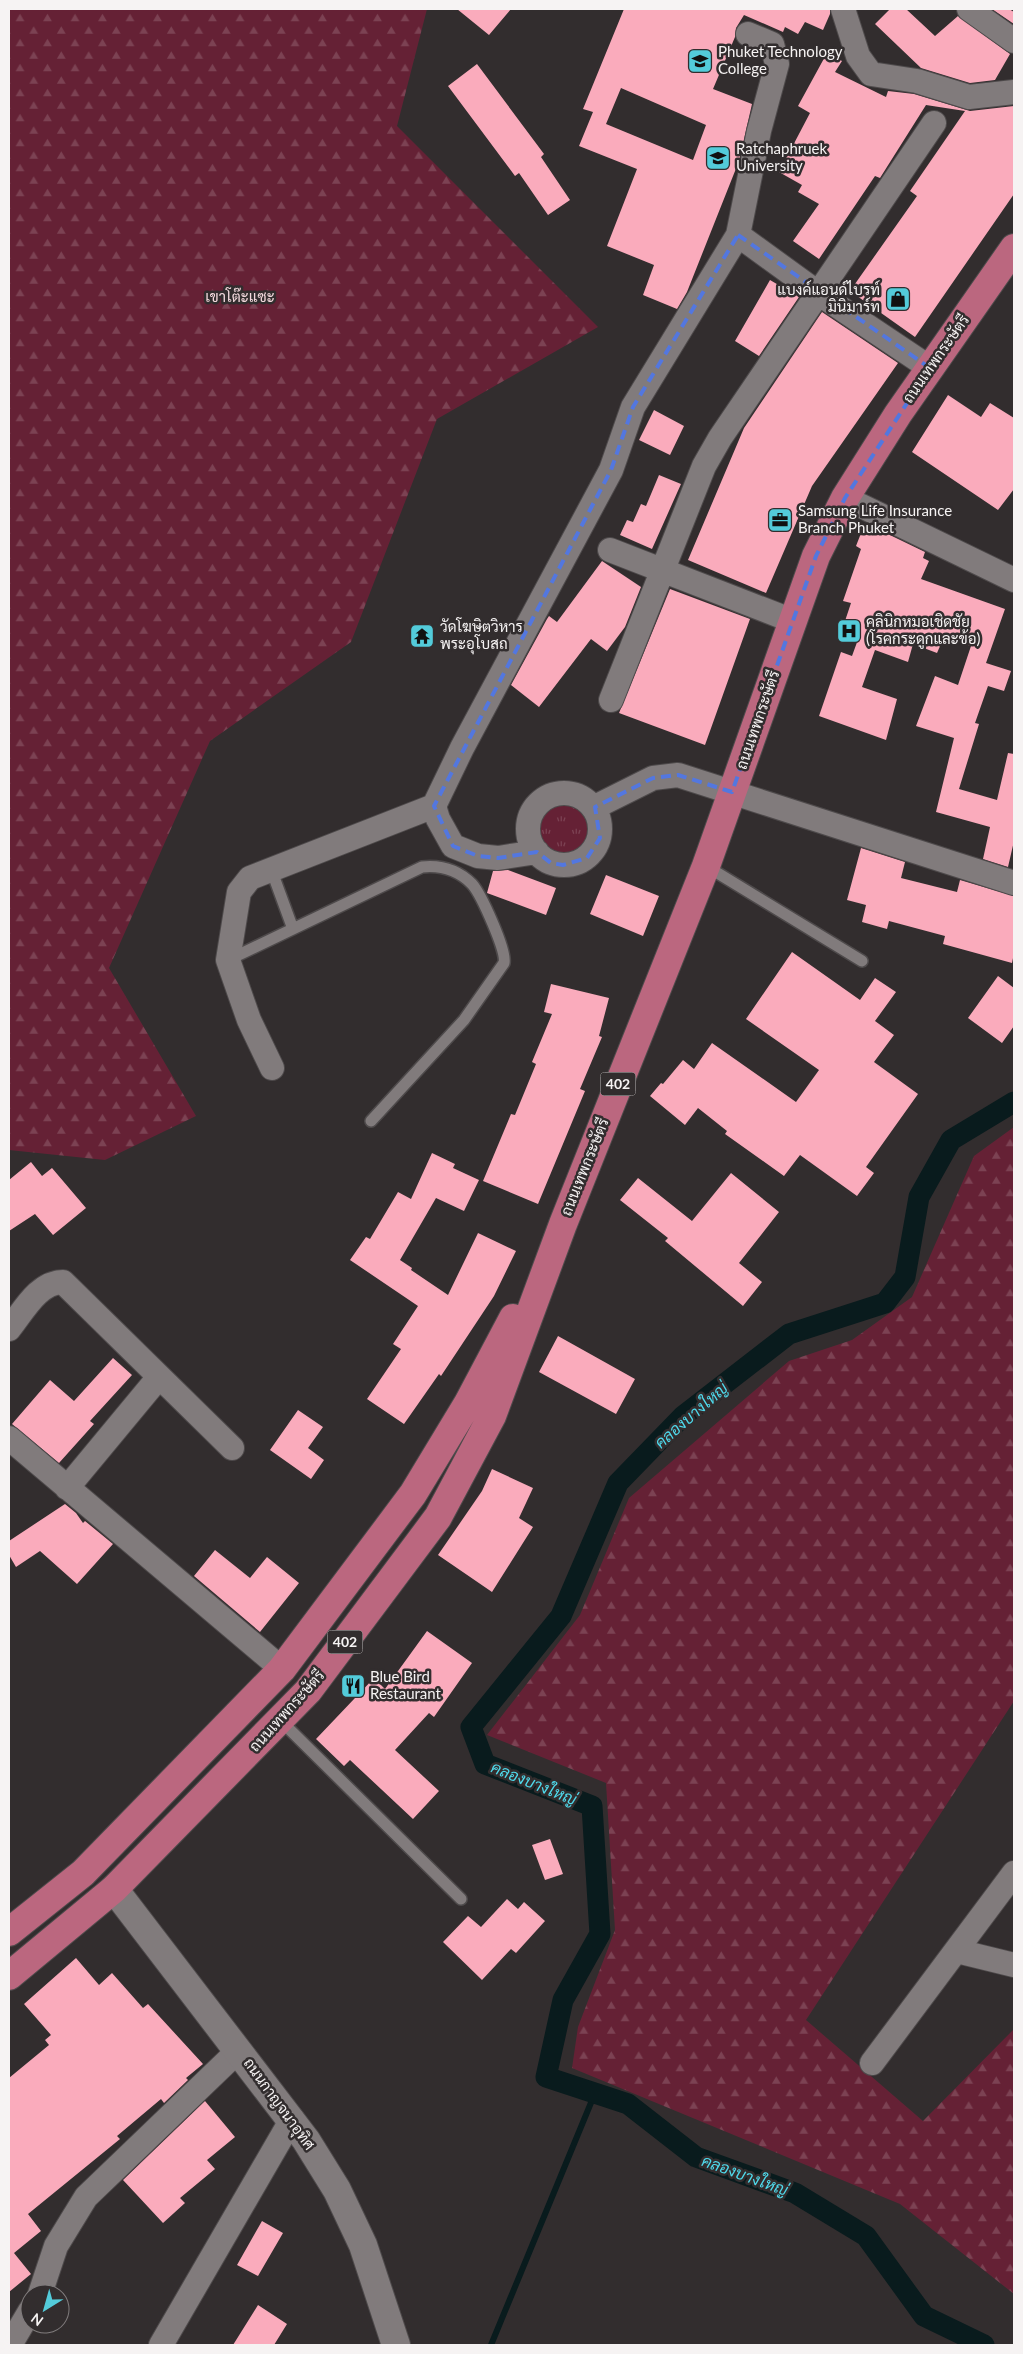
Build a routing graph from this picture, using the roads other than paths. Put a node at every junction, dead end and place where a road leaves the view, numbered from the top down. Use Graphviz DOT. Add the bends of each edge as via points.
graph roads {
  1 [pos="843,9"];
  2 [pos="969,9"];
  3 [pos="748,34"];
  4 [pos="1014,41"];
  5 [pos="1014,92"];
  6 [pos="934,123"];
  7 [pos="738,235"];
  8 [pos="1014,248"];
  9 [pos="818,293"];
  10 [pos="930,368"];
  11 [pos="845,498"];
  12 [pos="610,550"];
  13 [pos="664,571"];
  14 [pos="1006,577"];
  15 [pos="793,621"];
  16 [pos="610,700"];
  17 [pos="732,792"];
  18 [pos="434,806"];
  19 [pos="593,808"];
  20 [pos="537,852"];
  21 [pos="706,866"];
  22 [pos="271,869"];
  23 [pos="1014,883"];
  24 [pos="293,929"];
  25 [pos="228,960"];
  26 [pos="862,961"];
  27 [pos="272,1068"];
  28 [pos="371,1121"];
  29 [pos="563,1224"];
  30 [pos="9,1329"];
  31 [pos="159,1377"];
  32 [pos="468,1403"];
  33 [pos="492,1416"];
  34 [pos="9,1438"];
  35 [pos="232,1448"];
  36 [pos="67,1488"];
  37 [pos="282,1669"];
  38 [pos="280,1720"];
  39 [pos="1014,1873"];
  40 [pos="114,1890"];
  41 [pos="461,1899"];
  42 [pos="9,1932"];
  43 [pos="957,1951"];
  44 [pos="1014,1965"];
  45 [pos="9,1976"];
  46 [pos="239,2050"];
  47 [pos="872,2063"];
  48 [pos="292,2119"];
  49 [pos="43,2284"];
  50 [pos="20,2328"];
  51 [pos="10,2345"];
  52 [pos="161,2345"];
  53 [pos="396,2345"];
  1 -- 5 [label="street" via="858,56 871,74 917,81 969,97"];
  2 -- 4 [label="street"];
  3 -- 7 [label="street" via="772,44 777,64 759,131"];
  6 -- 9 [label="street"];
  7 -- 9 [label="street"];
  7 -- 18 [label="street" via="633,407 611,470"];
  8 -- 10 [label="main road, ถนนเทพกระษัตรี"];
  9 -- 10 [label="street"];
  9 -- 13 [label="street" via="704,466"];
  10 -- 11 [label="main road, ถนนเทพกระษัตรี"];
  11 -- 14 [label="street"];
  11 -- 15 [label="main road, ถนนเทพกระษัตรี" via="816,556"];
  12 -- 13 [label="street"];
  13 -- 15 [label="street"];
  13 -- 16 [label="street"];
  15 -- 17 [label="main road, ถนนเทพกระษัตรี"];
  17 -- 19 [label="street" via="678,776 652,778"];
  17 -- 21 [label="main road, ถนนเทพกระษัตรี"];
  17 -- 23 [label="street"];
  18 -- 20 [label="street" via="453,846 478,856 492,857"];
  18 -- 22 [label="street"];
  19 -- 20 [label="street" via="600,825 600,838 586,858 576,864 563,865 551,863"];
  19 -- 20 [label="street" via="579,796 555,794 545,799 537,806 528,826 529,837"];
  21 -- 26 [label="lane"];
  21 -- 29 [label="main road, ถนนเทพกระษัตรี / 402"];
  22 -- 24 [label="lane"];
  22 -- 25 [label="street" via="250,878 239,892"];
  24 -- 25 [label="lane"];
  24 -- 28 [label="lane" via="422,867 438,866 457,873 473,885 498,933 505,955 500,968 464,1020"];
  25 -- 27 [label="street" via="249,1020"];
  29 -- 32 [label="main road, ถนนเทพกระษัตรี / 402"];
  29 -- 33 [label="main road, ถนนเทพกระษัตรี / 402"];
  30 -- 31 [label="street" via="39,1292 53,1282 63,1282"];
  31 -- 35 [label="street"];
  31 -- 36 [label="street"];
  32 -- 33 [label="main road"];
  32 -- 37 [label="main road, ถนนเทพกระษัตรี / 402" via="413,1494"];
  33 -- 38 [label="main road, ถนนเทพกระษัตรี / 402" via="438,1517 308,1692"];
  34 -- 36 [label="street"];
  36 -- 37 [label="street"];
  37 -- 42 [label="main road, ถนนเทพกระษัตรี / 402" via="83,1873"];
  38 -- 40 [label="main road, ถนนเทพกระษัตรี / 402"];
  38 -- 41 [label="lane"];
  39 -- 43 [label="street"];
  40 -- 45 [label="main road, ถนนเทพกระษัตรี / 402"];
  40 -- 46 [label="street, ถนนกาญจนาอุทิศ"];
  43 -- 44 [label="street"];
  43 -- 47 [label="street"];
  46 -- 48 [label="street, ถนนกาญจนาอุทิศ"];
  46 -- 49 [label="street" via="86,2196 56,2246"];
  48 -- 52 [label="street"];
  48 -- 53 [label="street, ถนนกาญจนาอุทิศ" via="336,2190 363,2244"];
  50 -- 51 [label="street"];
}
